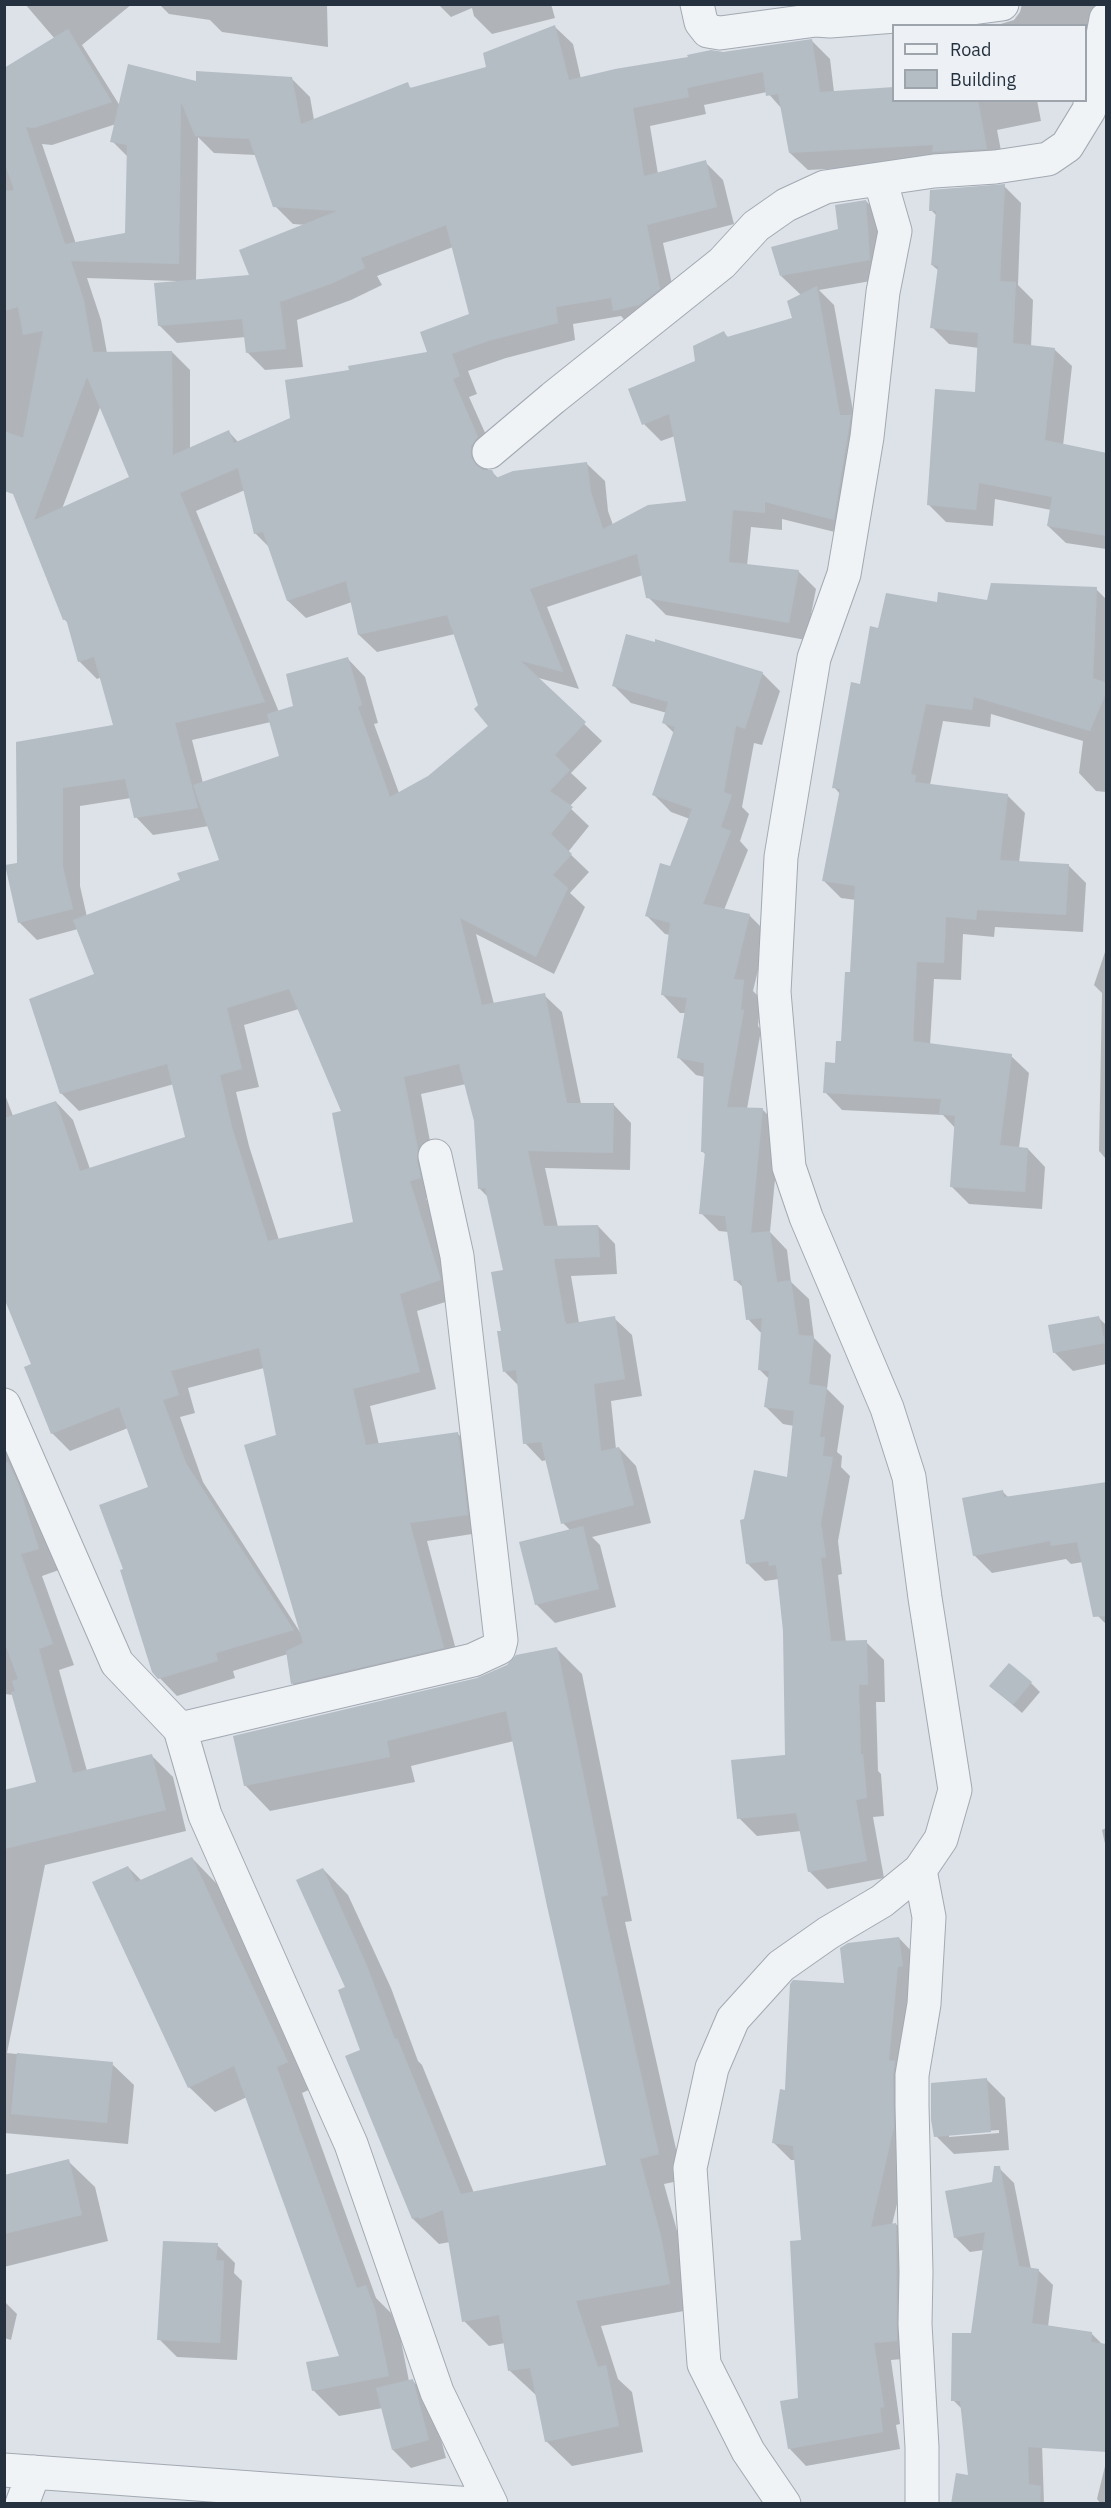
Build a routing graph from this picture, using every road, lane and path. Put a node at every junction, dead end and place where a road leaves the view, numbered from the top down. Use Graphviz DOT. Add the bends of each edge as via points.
graph roads {
  1 [pos="697,4"];
  2 [pos="1002,4"];
  3 [pos="1107,19"];
  4 [pos="1100,92"];
  5 [pos="880,179"];
  6 [pos="489,452"];
  7 [pos="435,1156"];
  8 [pos="4,1405"];
  9 [pos="180,1729"];
  10 [pos="920,1870"];
  11 [pos="19,2471"];
  12 [pos="368,2501"];
  13 [pos="22,2504"];
  14 [pos="471,2504"];
  15 [pos="491,2504"];
  16 [pos="784,2504"];
  17 [pos="921,2504"];
  1 -- 2 [label="street" via="701,22 708,31 720,33 816,20 935,13"];
  3 -- 4 [label="street"];
  4 -- 5 [label="street" via="1067,146 1048,159"];
  5 -- 6 [label="street" via="825,187 786,205 756,226 722,263"];
  5 -- 10 [label="street" via="895,231 883,291 867,437 844,574 814,658 781,857 774,992 789,1167 886,1408 909,1478 955,1790 941,1839"];
  7 -- 9 [label="street" via="457,1256 499,1648 473,1660"];
  8 -- 9 [label="street" via="117,1663"];
  9 -- 15 [label="street" via="205,1815 351,2144 437,2392"];
  10 -- 16 [label="street" via="882,1901 781,1966 734,2019 712,2068 690,2168 704,2364 748,2451"];
  10 -- 17 [label="street" via="929,1917 924,2004 912,2075"];
  11 -- 12 [label="street"];
  11 -- 13 [label="street"];
  12 -- 14 [label="street"];
}
